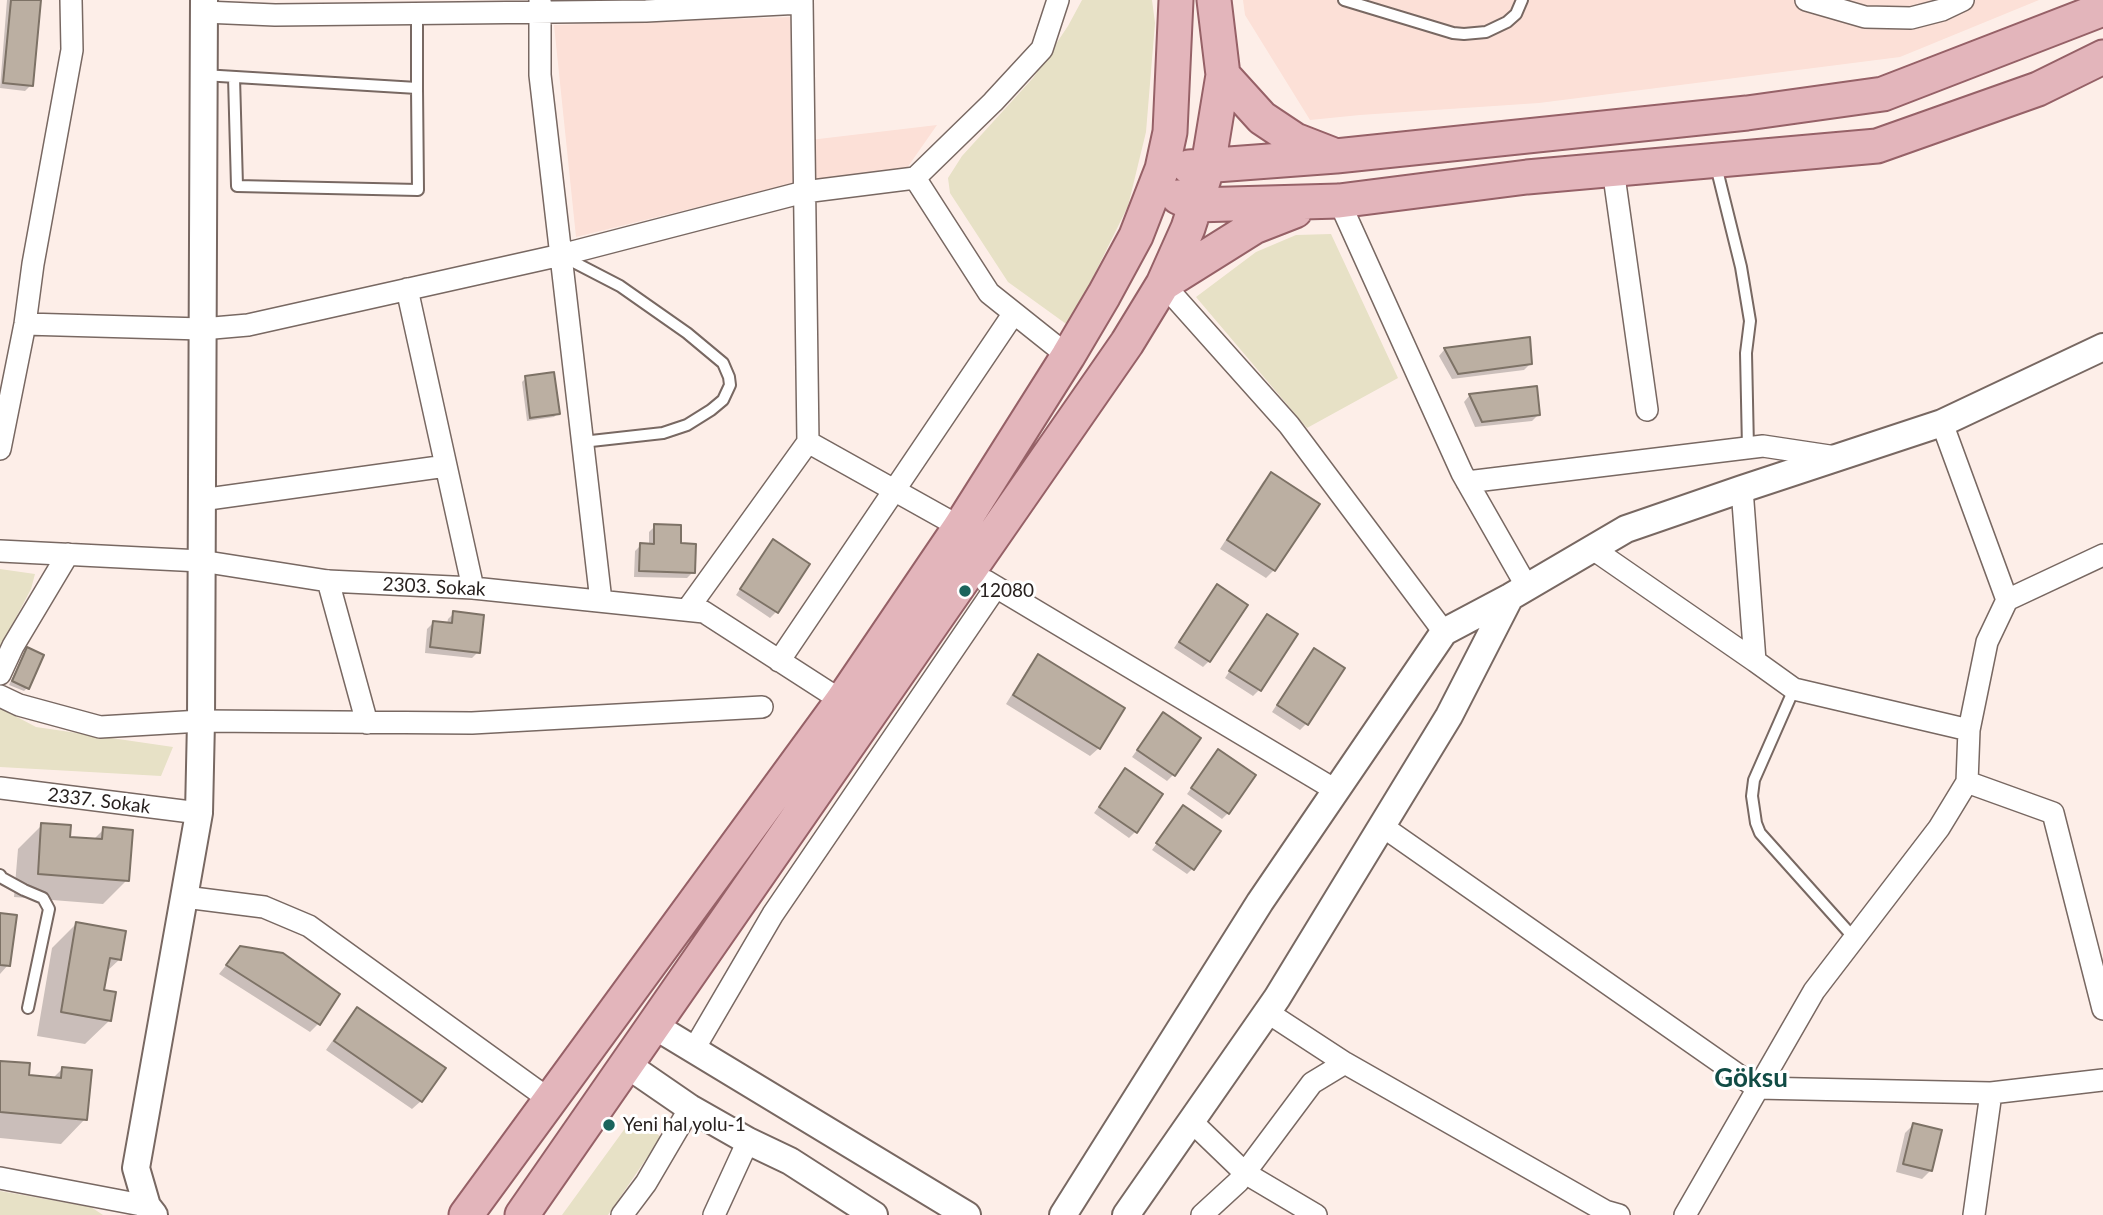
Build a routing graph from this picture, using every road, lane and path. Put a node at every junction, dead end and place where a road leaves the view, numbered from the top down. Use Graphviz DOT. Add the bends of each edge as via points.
graph roads {
  1 [pos="71,0"];
  2 [pos="1058,0"];
  3 [pos="1176,0"];
  4 [pos="1214,0"];
  5 [pos="1344,0"];
  6 [pos="1522,0"];
  7 [pos="1806,0"];
  8 [pos="1963,0"];
  9 [pos="802,1"];
  10 [pos="204,6"];
  11 [pos="540,6"];
  12 [pos="2103,9"];
  13 [pos="417,14"];
  14 [pos="2103,57"];
  15 [pos="203,75"];
  16 [pos="1223,75"];
  17 [pos="234,77"];
  18 [pos="416,88"];
  19 [pos="1336,156"];
  20 [pos="1715,160"];
  21 [pos="1208,166"];
  22 [pos="1613,169"];
  23 [pos="1160,177"];
  24 [pos="915,178"];
  25 [pos="804,192"];
  26 [pos="1328,201"];
  27 [pos="1195,205"];
  28 [pos="561,255"];
  29 [pos="1163,284"];
  30 [pos="407,289"];
  31 [pos="1014,313"];
  32 [pos="25,324"];
  33 [pos="202,329"];
  34 [pos="2103,347"];
  35 [pos="1068,356"];
  36 [pos="1647,410"];
  37 [pos="1941,424"];
  38 [pos="582,442"];
  39 [pos="808,442"];
  40 [pos="1748,448"];
  41 [pos="0,449"];
  42 [pos="1837,457"];
  43 [pos="446,467"];
  44 [pos="1467,482"];
  45 [pos="1742,489"];
  46 [pos="896,491"];
  47 [pos="201,500"];
  48 [pos="960,527"];
  49 [pos="1593,549"];
  50 [pos="0,551"];
  51 [pos="68,554"];
  52 [pos="2103,555"];
  53 [pos="201,561"];
  54 [pos="983,579"];
  55 [pos="328,581"];
  56 [pos="473,588"];
  57 [pos="1519,592"];
  58 [pos="2007,600"];
  59 [pos="601,601"];
  60 [pos="687,610"];
  61 [pos="1444,632"];
  62 [pos="779,661"];
  63 [pos="1755,661"];
  64 [pos="0,674"];
  65 [pos="1794,689"];
  66 [pos="0,696"];
  67 [pos="842,701"];
  68 [pos="762,707"];
  69 [pos="201,721"];
  70 [pos="367,723"];
  71 [pos="1969,730"];
  72 [pos="1967,782"];
  73 [pos="0,789"];
  74 [pos="1336,791"];
  75 [pos="199,813"];
  76 [pos="1381,826"];
  77 [pos="0,875"];
  78 [pos="185,897"];
  79 [pos="1854,938"];
  80 [pos="28,1008"];
  81 [pos="2103,1009"];
  82 [pos="1267,1012"];
  83 [pos="653,1025"];
  84 [pos="694,1049"];
  85 [pos="1345,1063"];
  86 [pos="626,1064"];
  87 [pos="2103,1080"];
  88 [pos="1757,1088"];
  89 [pos="1992,1093"];
  90 [pos="551,1100"];
  91 [pos="690,1108"];
  92 [pos="1191,1121"];
  93 [pos="748,1141"];
  94 [pos="0,1178"];
  95 [pos="1241,1178"];
  96 [pos="150,1211"];
  97 [pos="466,1215"];
  98 [pos="522,1215"];
  99 [pos="622,1215"];
  100 [pos="714,1215"];
  101 [pos="874,1215"];
  102 [pos="967,1215"];
  103 [pos="1063,1215"];
  104 [pos="1126,1215"];
  105 [pos="1202,1215"];
  106 [pos="1225,1215"];
  107 [pos="1316,1215"];
  108 [pos="1619,1215"];
  109 [pos="1685,1215"];
  110 [pos="1974,1215"];
  1 -- 32 [label="street" via="72,50"];
  2 -- 24 [label="street" via="1042,49"];
  3 -- 23 [label="main road" via="1170,132"];
  4 -- 16 [label="main road"];
  5 -- 6 [label="lane" via="1464,34 1497,28 1516,14"];
  7 -- 8 [label="street" via="1865,17 1911,18"];
  9 -- 11 [label="street" via="646,11"];
  9 -- 25 [label="street"];
  10 -- 13 [label="street" via="275,15"];
  10 -- 15 [label="street"];
  11 -- 13 [label="street"];
  11 -- 28 [label="street" via="540,75"];
  12 -- 19 [label="main road" via="1883,94"];
  13 -- 18 [label="lane"];
  14 -- 20 [label="main road" via="2038,89 1877,146"];
  15 -- 17 [label="lane"];
  15 -- 33 [label="street"];
  16 -- 19 [label="main road" via="1262,118 1295,140"];
  16 -- 21 [label="main road"];
  17 -- 18 [label="lane"];
  17 -- 18 [label="lane" via="237,186 418,190"];
  19 -- 21 [label="main road"];
  20 -- 22 [label="main road"];
  20 -- 40 [label="lane" via="1750,321"];
  21 -- 23 [label="main road"];
  21 -- 27 [label="main road"];
  22 -- 26 [label="main road"];
  22 -- 36 [label="street"];
  23 -- 27 [label="main road"];
  23 -- 35 [label="main road" via="1136,236"];
  24 -- 25 [label="street"];
  24 -- 31 [label="street" via="989,293"];
  25 -- 28 [label="street"];
  25 -- 39 [label="street"];
  26 -- 27 [label="main road"];
  26 -- 29 [label="main road" via="1254,227"];
  26 -- 44 [label="street"];
  27 -- 29 [label="main road"];
  28 -- 30 [label="street"];
  28 -- 38 [label="street"];
  28 -- 38 [label="lane" via="620,286 687,333 723,363 730,385 723,400 687,425 663,433"];
  29 -- 54 [label="main road"];
  29 -- 61 [label="street" via="1289,425"];
  30 -- 33 [label="street" via="248,325"];
  30 -- 43 [label="street"];
  31 -- 35 [label="street"];
  31 -- 46 [label="street"];
  32 -- 33 [label="street"];
  32 -- 41 [label="street"];
  33 -- 47 [label="street"];
  34 -- 37 [label="street"];
  35 -- 48 [label="main road"];
  37 -- 42 [label="street"];
  37 -- 58 [label="street"];
  38 -- 59 [label="street"];
  39 -- 46 [label="street"];
  39 -- 60 [label="street"];
  40 -- 42 [label="street"];
  40 -- 44 [label="street"];
  42 -- 45 [label="street"];
  43 -- 47 [label="street"];
  43 -- 56 [label="street"];
  44 -- 57 [label="street"];
  45 -- 49 [label="street" via="1626,529"];
  45 -- 63 [label="street"];
  46 -- 48 [label="street"];
  46 -- 62 [label="street"];
  47 -- 53 [label="street"];
  48 -- 67 [label="main road"];
  49 -- 57 [label="street"];
  49 -- 63 [label="street"];
  50 -- 51 [label="street, 2303. Sokak"];
  51 -- 53 [label="street, 2303. Sokak"];
  51 -- 64 [label="street"];
  52 -- 58 [label="street"];
  53 -- 55 [label="street, 2303. Sokak"];
  53 -- 69 [label="street"];
  54 -- 74 [label="street"];
  54 -- 83 [label="main road"];
  54 -- 84 [label="street"];
  55 -- 56 [label="street, 2303. Sokak"];
  55 -- 70 [label="street"];
  56 -- 59 [label="street, 2303. Sokak"];
  57 -- 61 [label="street"];
  57 -- 76 [label="street"];
  58 -- 71 [label="street" via="1987,642"];
  59 -- 60 [label="street, 2303. Sokak"];
  60 -- 62 [label="street, 2303. Sokak" via="704,612"];
  61 -- 74 [label="street"];
  62 -- 67 [label="street, 2303. Sokak"];
  63 -- 65 [label="street"];
  65 -- 71 [label="street"];
  65 -- 79 [label="lane" via="1754,780 1756,823 1760,834"];
  66 -- 69 [label="street" via="100,727"];
  67 -- 90 [label="main road"];
  68 -- 70 [label="street" via="472,723"];
  69 -- 70 [label="street"];
  69 -- 75 [label="street"];
  71 -- 72 [label="street"];
  72 -- 79 [label="street" via="1939,828"];
  72 -- 81 [label="street" via="2053,813"];
  73 -- 75 [label="street, 2337. Sokak"];
  74 -- 103 [label="street" via="1260,902"];
  75 -- 78 [label="street"];
  76 -- 82 [label="street"];
  76 -- 88 [label="street"];
  77 -- 80 [label="lane" via="43,898 49,909"];
  78 -- 90 [label="street" via="264,907 309,926"];
  78 -- 96 [label="street" via="136,1168"];
  79 -- 88 [label="street" via="1814,991"];
  82 -- 85 [label="street"];
  82 -- 92 [label="street"];
  83 -- 84 [label="street"];
  83 -- 86 [label="main road"];
  84 -- 102 [label="street"];
  85 -- 95 [label="street" via="1312,1083"];
  85 -- 108 [label="street"];
  86 -- 91 [label="street"];
  86 -- 98 [label="main road"];
  87 -- 89 [label="street"];
  88 -- 89 [label="street"];
  88 -- 109 [label="street"];
  89 -- 110 [label="street"];
  90 -- 97 [label="main road"];
  91 -- 93 [label="street"];
  91 -- 99 [label="street"];
  92 -- 95 [label="street"];
  92 -- 104 [label="street"];
  93 -- 100 [label="street"];
  93 -- 101 [label="street" via="790,1161"];
  94 -- 96 [label="street"];
  95 -- 105 [label="street"];
  95 -- 106 [label="street"];
  95 -- 107 [label="street"];
}
